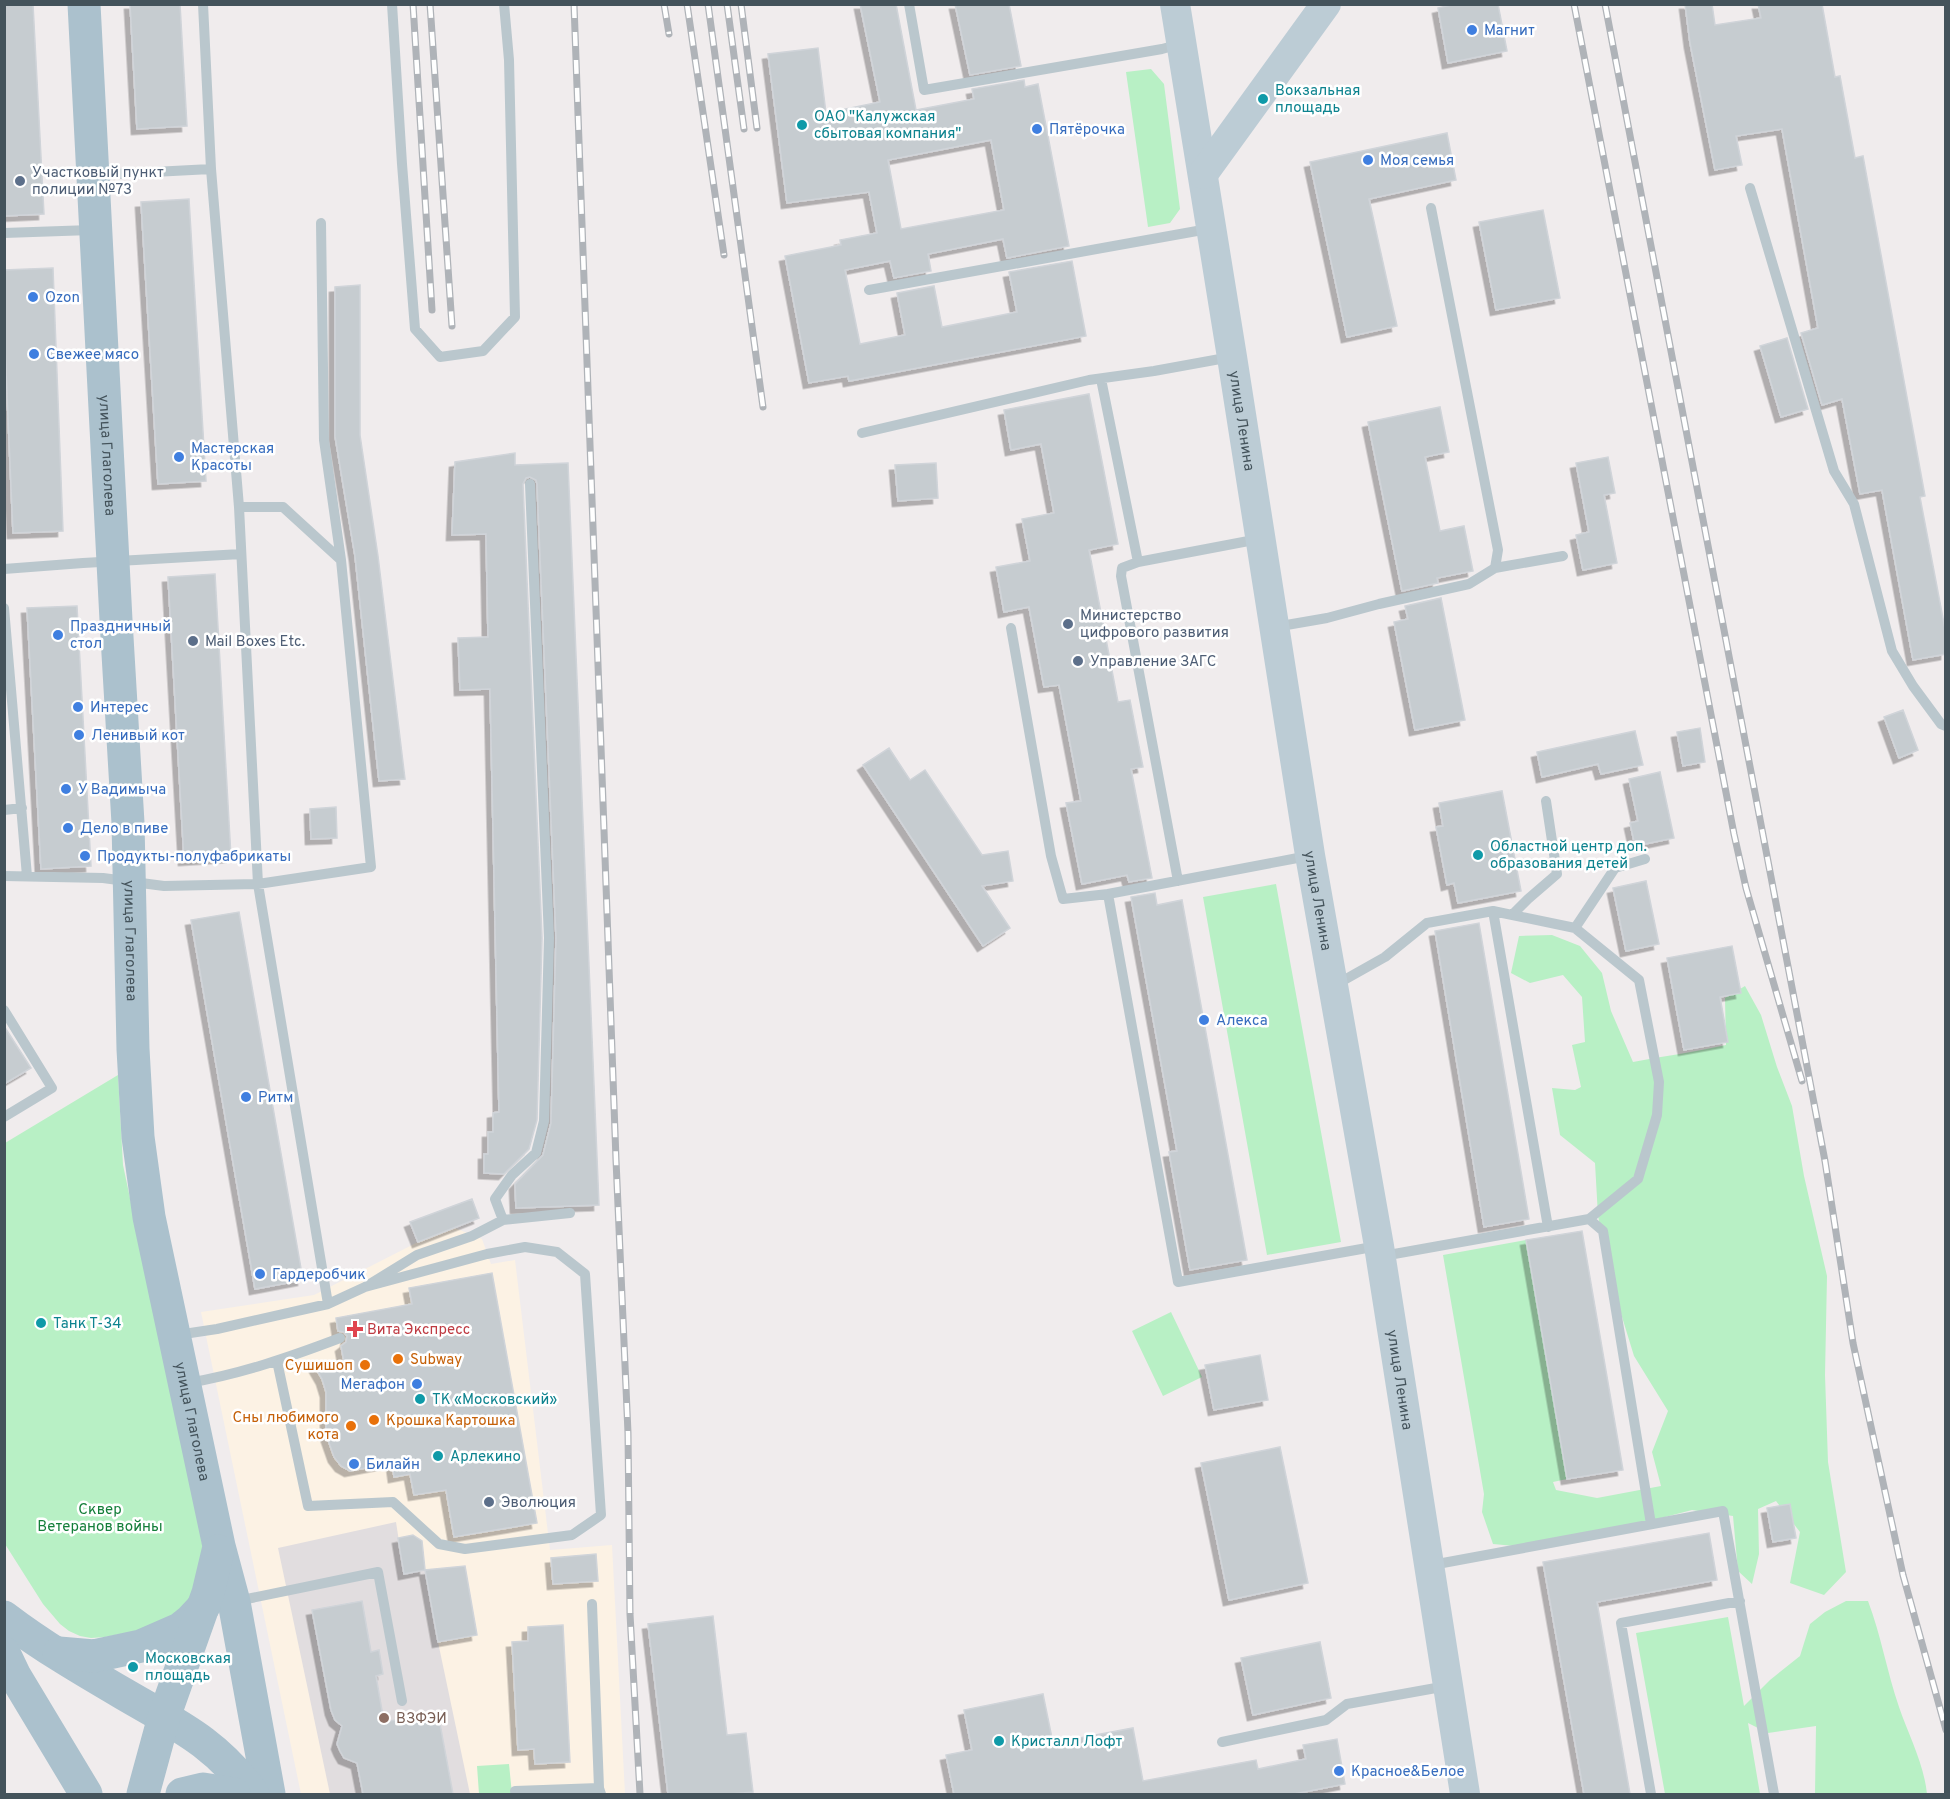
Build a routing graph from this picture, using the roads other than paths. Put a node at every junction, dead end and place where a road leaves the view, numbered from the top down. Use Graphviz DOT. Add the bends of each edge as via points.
graph roads {
  1 [pos="84,4"];
  2 [pos="203,4"];
  3 [pos="392,4"];
  4 [pos="504,4"];
  5 [pos="909,4"];
  6 [pos="1174,4"];
  7 [pos="1326,4"];
  8 [pos="1180,44"];
  9 [pos="212,169"];
  10 [pos="1203,174"];
  11 [pos="93,175"];
  12 [pos="1750,188"];
  13 [pos="1431,208"];
  14 [pos="321,223"];
  15 [pos="1212,228"];
  16 [pos="96,230"];
  17 [pos="4,233"];
  18 [pos="869,290"];
  19 [pos="1232,357"];
  20 [pos="1101,379"];
  21 [pos="862,433"];
  22 [pos="530,484"];
  23 [pos="239,507"];
  24 [pos="1261,538"];
  25 [pos="241,554"];
  26 [pos="1563,556"];
  27 [pos="341,560"];
  28 [pos="113,562"];
  29 [pos="1138,562"];
  30 [pos="1495,568"];
  31 [pos="4,569"];
  32 [pos="4,608"];
  33 [pos="1275,627"];
  34 [pos="1011,628"];
  35 [pos="1946,726"];
  36 [pos="1545,801"];
  37 [pos="22,808"];
  38 [pos="4,810"];
  39 [pos="1310,855"];
  40 [pos="1645,859"];
  41 [pos="4,876"];
  42 [pos="27,876"];
  43 [pos="1178,881"];
  44 [pos="130,883"];
  45 [pos="258,884"];
  46 [pos="1108,894"];
  47 [pos="1493,911"];
  48 [pos="1512,915"];
  49 [pos="1575,928"];
  50 [pos="1333,986"];
  51 [pos="4,1010"];
  52 [pos="4,1117"];
  53 [pos="570,1213"];
  54 [pos="1589,1219"];
  55 [pos="502,1220"];
  56 [pos="1548,1227"];
  57 [pos="1379,1251"];
  58 [pos="364,1287"];
  59 [pos="328,1304"];
  60 [pos="174,1335"];
  61 [pos="340,1338"];
  62 [pos="277,1361"];
  63 [pos="186,1384"];
  64 [pos="1651,1524"];
  65 [pos="1429,1566"];
  66 [pos="1740,1600"];
  67 [pos="219,1604"];
  68 [pos="592,1604"];
  69 [pos="4,1617"];
  70 [pos="53,1653"];
  71 [pos="8,1670"];
  72 [pos="1447,1686"];
  73 [pos="402,1701"];
  74 [pos="164,1717"];
  75 [pos="1222,1742"];
  76 [pos="515,1791"];
  77 [pos="600,1791"];
  78 [pos="86,1794"];
  79 [pos="143,1794"];
  80 [pos="182,1794"];
  81 [pos="234,1794"];
  82 [pos="253,1794"];
  83 [pos="269,1794"];
  84 [pos="1466,1794"];
  85 [pos="1651,1794"];
  86 [pos="1774,1794"];
  1 -- 11 [label="main road, улица Глаголева"];
  2 -- 9 [label="lane"];
  3 -- 4 [label="lane" via="416,328 440,357 483,351 515,317"];
  5 -- 8 [label="lane" via="924,90"];
  6 -- 8 [label="main road, улица Ленина"];
  7 -- 10 [label="main road"];
  8 -- 10 [label="main road, улица Ленина"];
  9 -- 11 [label="lane"];
  9 -- 23 [label="lane"];
  10 -- 15 [label="main road, улица Ленина"];
  11 -- 16 [label="main road, улица Глаголева"];
  12 -- 35 [label="lane" via="1834,471 1854,504 1892,651 1912,686"];
  13 -- 30 [label="lane" via="1498,550"];
  14 -- 27 [label="lane" via="324,440"];
  15 -- 18 [label="lane"];
  15 -- 19 [label="main road, улица Ленина"];
  16 -- 17 [label="lane"];
  16 -- 28 [label="main road, улица Глаголева"];
  19 -- 20 [label="lane"];
  19 -- 24 [label="main road, улица Ленина"];
  20 -- 21 [label="lane"];
  20 -- 29 [label="lane"];
  22 -- 55 [label="lane" via="549,938 544,1121 536,1153 512,1175 495,1199"];
  23 -- 25 [label="lane"];
  23 -- 27 [label="lane" via="283,507"];
  24 -- 29 [label="lane"];
  24 -- 33 [label="main road, улица Ленина"];
  25 -- 28 [label="lane"];
  25 -- 45 [label="lane"];
  26 -- 30 [label="lane"];
  27 -- 45 [label="lane" via="371,867"];
  28 -- 31 [label="lane"];
  28 -- 44 [label="main road, улица Глаголева"];
  29 -- 43 [label="lane" via="1122,568 1121,576"];
  30 -- 33 [label="lane" via="1468,584"];
  32 -- 37 [label="lane"];
  33 -- 39 [label="main road, улица Ленина"];
  34 -- 46 [label="lane" via="1051,856 1063,899"];
  36 -- 48 [label="lane" via="1557,874"];
  37 -- 38 [label="lane"];
  37 -- 42 [label="lane"];
  39 -- 43 [label="lane"];
  39 -- 50 [label="main road, улица Ленина"];
  40 -- 49 [label="lane" via="1615,868"];
  41 -- 42 [label="lane"];
  42 -- 44 [label="lane" via="103,878"];
  43 -- 46 [label="lane"];
  44 -- 45 [label="lane"];
  44 -- 60 [label="main road, улица Глаголева" via="138,1137 149,1217"];
  45 -- 59 [label="lane"];
  46 -- 57 [label="lane" via="1178,1282"];
  47 -- 48 [label="lane"];
  47 -- 50 [label="lane" via="1427,923 1385,957"];
  47 -- 56 [label="lane"];
  48 -- 49 [label="lane"];
  49 -- 54 [label="lane" via="1639,981 1659,1082 1657,1115 1638,1179"];
  50 -- 57 [label="main road, улица Ленина"];
  51 -- 52 [label="lane" via="52,1088"];
  53 -- 55 [label="lane"];
  54 -- 56 [label="lane"];
  54 -- 64 [label="lane" via="1604,1231"];
  55 -- 58 [label="lane" via="472,1236 417,1255"];
  56 -- 57 [label="lane"];
  57 -- 65 [label="main road, улица Ленина"];
  58 -- 59 [label="lane"];
  58 -- 62 [label="lane" via="525,1247 557,1252 585,1274 601,1515 572,1535 465,1549 439,1544 393,1502 308,1506"];
  59 -- 60 [label="lane"];
  60 -- 63 [label="main road, улица Глаголева"];
  61 -- 62 [label="lane"];
  62 -- 63 [label="lane"];
  63 -- 67 [label="main road, улица Глаголева" via="219,1546"];
  64 -- 65 [label="lane"];
  64 -- 66 [label="lane" via="1724,1510"];
  65 -- 72 [label="main road, улица Ленина"];
  66 -- 85 [label="lane" via="1621,1623"];
  66 -- 86 [label="lane"];
  67 -- 70 [label="main road" via="180,1629 141,1646 94,1656"];
  67 -- 73 [label="lane" via="378,1572"];
  67 -- 74 [label="main road"];
  67 -- 83 [label="main road"];
  68 -- 77 [label="lane"];
  69 -- 70 [label="main road"];
  70 -- 74 [label="main road"];
  71 -- 78 [label="main road"];
  72 -- 75 [label="lane" via="1347,1704 1326,1720"];
  72 -- 84 [label="main road, улица Ленина"];
  74 -- 79 [label="main road"];
  74 -- 82 [label="main road" via="207,1743"];
  76 -- 77 [label="lane"];
  80 -- 81 [label="main road" via="203,1789"];
}
